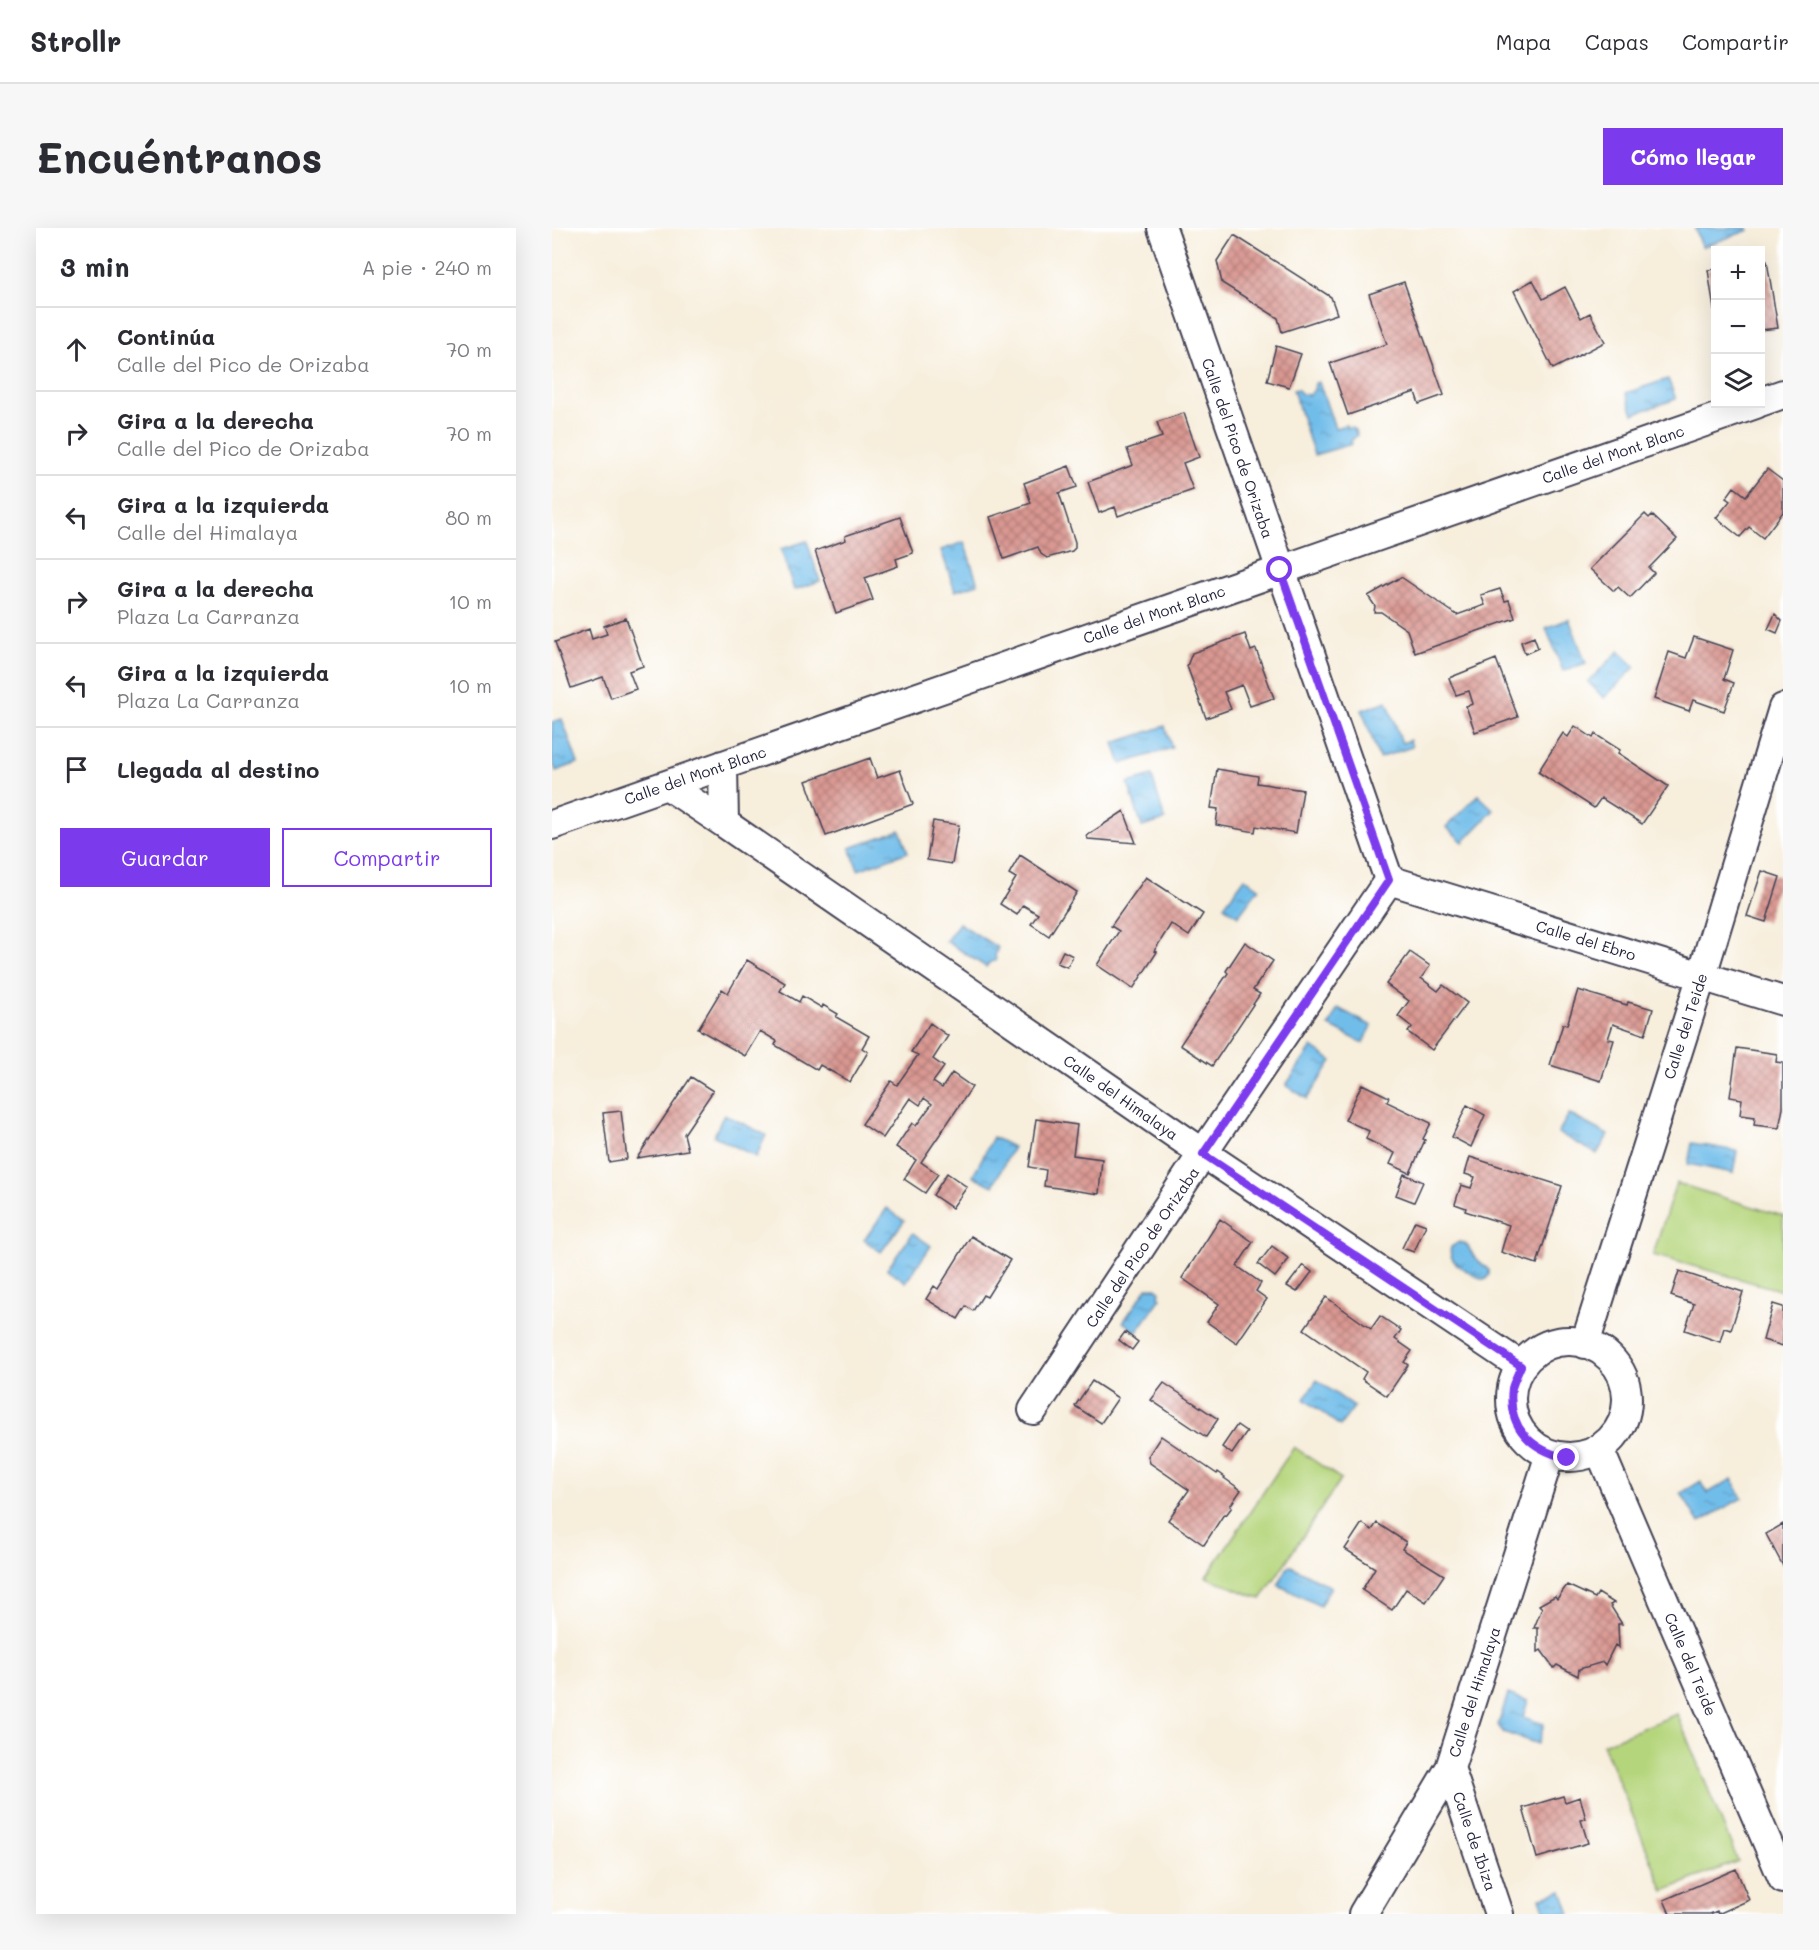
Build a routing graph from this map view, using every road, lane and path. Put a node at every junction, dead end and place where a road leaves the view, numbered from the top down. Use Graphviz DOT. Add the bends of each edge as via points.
graph roads {
  1 [pos="1162,228"];
  2 [pos="1783,394"];
  3 [pos="1765,401"];
  4 [pos="1745,408"];
  5 [pos="1280,570"];
  6 [pos="1783,708"];
  7 [pos="723,765"];
  8 [pos="667,785"];
  9 [pos="724,823"];
  10 [pos="552,825"];
  11 [pos="1389,880"];
  12 [pos="1702,975"];
  13 [pos="1783,1000"];
  14 [pos="1203,1154"];
  15 [pos="1585,1344"];
  16 [pos="1521,1366"];
  17 [pos="1033,1410"];
  18 [pos="1599,1449"];
  19 [pos="1550,1454"];
  20 [pos="1450,1768"];
  21 [pos="1783,1879"];
  22 [pos="1363,1914"];
  23 [pos="1500,1914"];
  1 -- 5 [label="street, Calle del Pico de Orizaba"];
  2 -- 3 [label="street"];
  4 -- 5 [label="street, Calle del Mont Blanc"];
  5 -- 7 [label="street, Calle del Mont Blanc"];
  5 -- 11 [label="street, Calle del Pico de Orizaba"];
  6 -- 12 [label="street, Calle del Teide"];
  7 -- 8 [label="street, Calle del Mont Blanc"];
  7 -- 9 [label="street"];
  8 -- 9 [label="street, Calle del Himalaya"];
  8 -- 10 [label="street, Calle del Mont Blanc"];
  9 -- 14 [label="street, Calle del Himalaya"];
  11 -- 12 [label="street, Calle del Ebro"];
  11 -- 14 [label="street, Calle del Pico de Orizaba"];
  12 -- 13 [label="street, Calle del Ebro"];
  12 -- 15 [label="street, Calle del Teide"];
  14 -- 16 [label="street, Calle del Himalaya"];
  14 -- 17 [label="street, Calle del Pico de Orizaba"];
  15 -- 16 [label="street" via="1550,1345"];
  15 -- 18 [label="street" via="1616,1365 1625,1382 1624,1420"];
  16 -- 19 [label="street" via="1513,1386 1511,1407 1518,1427 1531,1444"];
  18 -- 19 [label="street" via="1567,1458"];
  18 -- 21 [label="street, Calle del Teide"];
  19 -- 20 [label="street, Calle del Himalaya"];
  20 -- 22 [label="street, Calle del Himalaya"];
  20 -- 23 [label="street, Calle de Ibiza"];
}
